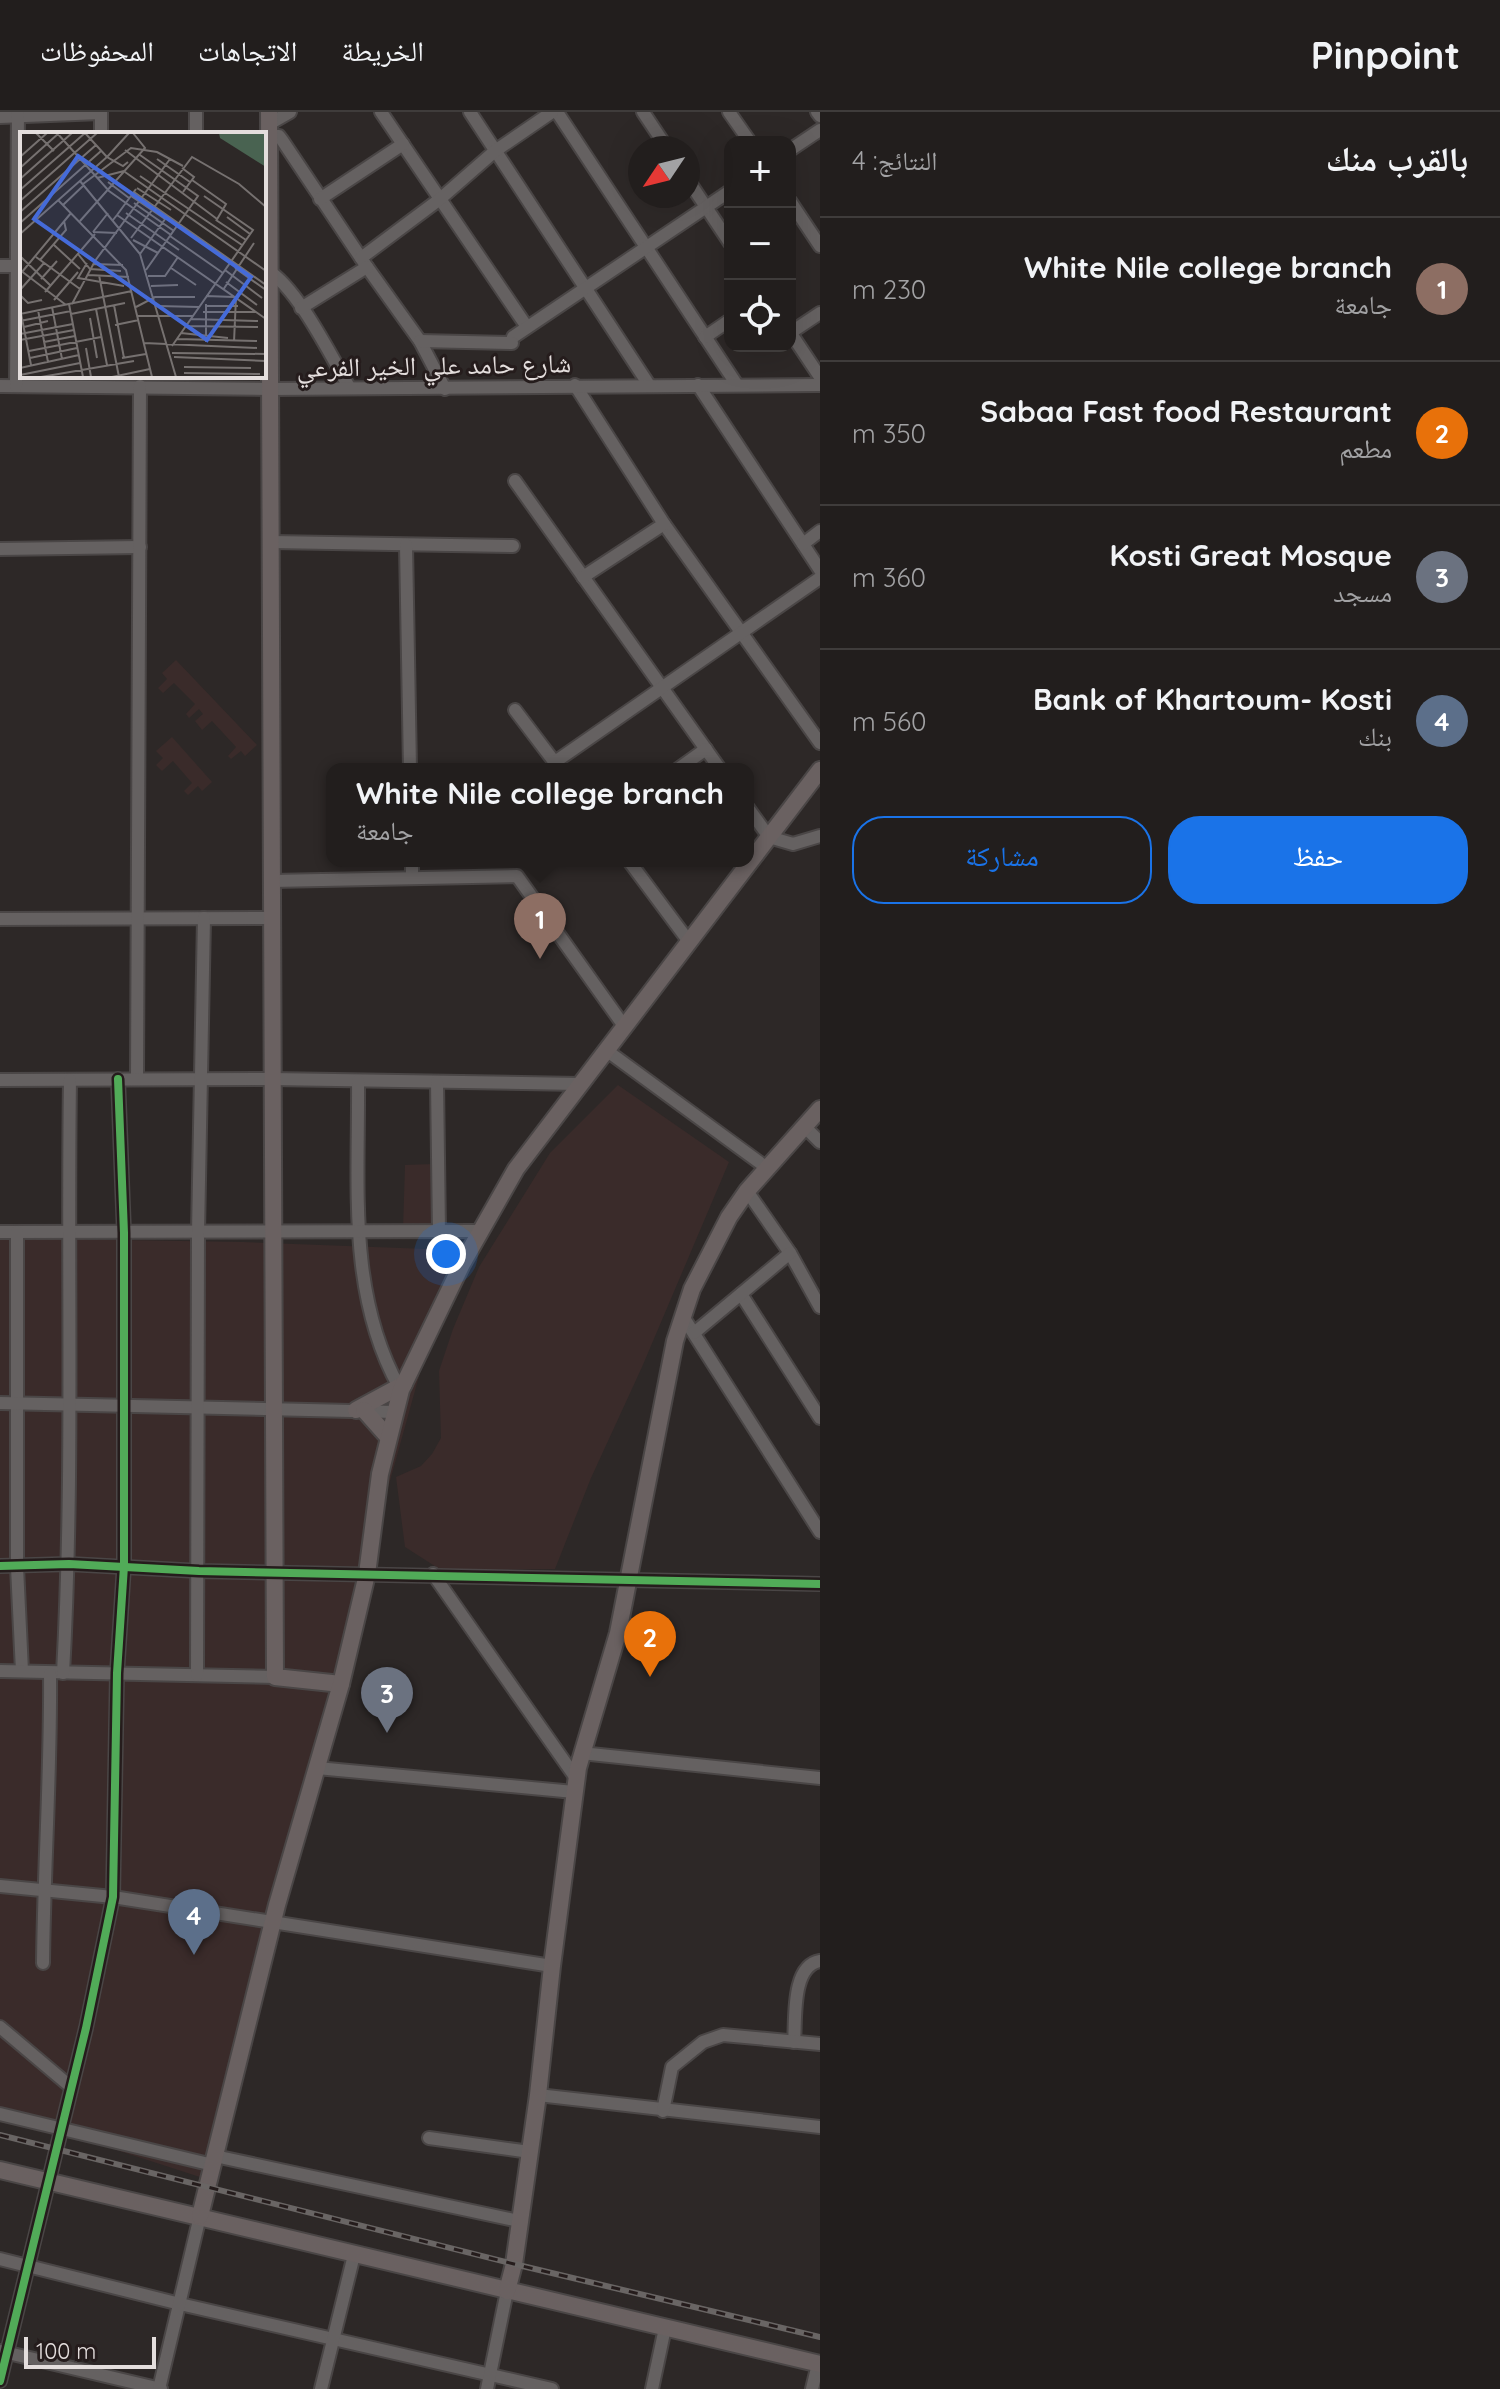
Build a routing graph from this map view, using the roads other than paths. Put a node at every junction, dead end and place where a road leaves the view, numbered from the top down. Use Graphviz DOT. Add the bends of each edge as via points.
graph roads {
  1 [pos="290,112"];
  2 [pos="381,112"];
  3 [pos="470,112"];
  4 [pos="554,112"];
  5 [pos="643,112"];
  6 [pos="729,112"];
  7 [pos="101,113"];
  8 [pos="18,114"];
  9 [pos="0,117"];
  10 [pos="268,127"];
  11 [pos="820,130"];
  12 [pos="659,136"];
  13 [pos="746,136"];
  14 [pos="403,144"];
  15 [pos="796,146"];
  16 [pos="495,151"];
  17 [pos="724,195"];
  18 [pos="700,198"];
  19 [pos="320,199"];
  20 [pos="440,199"];
  21 [pos="706,207"];
  22 [pos="795,208"];
  23 [pos="724,234"];
  24 [pos="820,246"];
  25 [pos="646,247"];
  26 [pos="364,262"];
  27 [pos="0,266"];
  28 [pos="20,266"];
  29 [pos="267,270"];
  30 [pos="585,289"];
  31 [pos="301,308"];
  32 [pos="820,313"];
  33 [pos="724,324"];
  34 [pos="527,327"];
  35 [pos="796,329"];
  36 [pos="705,337"];
  37 [pos="420,341"];
  38 [pos="796,342"];
  39 [pos="820,377"];
  40 [pos="100,381"];
  41 [pos="195,382"];
  42 [pos="575,385"];
  43 [pos="649,385"];
  44 [pos="698,385"];
  45 [pos="737,385"];
  46 [pos="820,385"];
  47 [pos="0,386"];
  48 [pos="16,386"];
  49 [pos="140,386"];
  50 [pos="349,387"];
  51 [pos="271,389"];
  52 [pos="445,389"];
  53 [pos="515,481"];
  54 [pos="664,524"];
  55 [pos="820,531"];
  56 [pos="272,542"];
  57 [pos="803,544"];
  58 [pos="406,545"];
  59 [pos="513,546"];
  60 [pos="140,547"];
  61 [pos="0,549"];
  62 [pos="820,570"];
  63 [pos="583,577"];
  64 [pos="820,578"];
  65 [pos="740,632"];
  66 [pos="662,688"];
  67 [pos="515,710"];
  68 [pos="820,743"];
  69 [pos="706,749"];
  70 [pos="410,763"];
  71 [pos="555,763"];
  72 [pos="561,763"];
  73 [pos="686,763"];
  74 [pos="716,763"];
  75 [pos="820,770"];
  76 [pos="754,816"];
  77 [pos="820,836"];
  78 [pos="769,837"];
  79 [pos="754,857"];
  80 [pos="412,867"];
  81 [pos="633,867"];
  82 [pos="747,867"];
  83 [pos="412,878"];
  84 [pos="272,881"];
  85 [pos="140,918"];
  86 [pos="204,918"];
  87 [pos="272,918"];
  88 [pos="0,919"];
  89 [pos="690,943"];
  90 [pos="624,1026"];
  91 [pos="606,1050"];
  92 [pos="137,1078"];
  93 [pos="118,1079"];
  94 [pos="200,1079"];
  95 [pos="272,1079"];
  96 [pos="0,1080"];
  97 [pos="70,1080"];
  98 [pos="358,1081"];
  99 [pos="437,1082"];
  100 [pos="580,1084"];
  101 [pos="820,1109"];
  102 [pos="804,1126"];
  103 [pos="820,1142"];
  104 [pos="767,1168"];
  105 [pos="747,1191"];
  106 [pos="479,1231"];
  107 [pos="0,1232"];
  108 [pos="17,1232"];
  109 [pos="274,1232"];
  110 [pos="439,1232"];
  111 [pos="67,1233"];
  112 [pos="124,1233"];
  113 [pos="198,1233"];
  114 [pos="359,1233"];
  115 [pos="790,1253"];
  116 [pos="815,1284"];
  117 [pos="741,1294"];
  118 [pos="820,1307"];
  119 [pos="682,1315"];
  120 [pos="694,1333"];
  121 [pos="401,1386"];
  122 [pos="0,1403"];
  123 [pos="18,1403"];
  124 [pos="70,1405"];
  125 [pos="123,1405"];
  126 [pos="196,1409"];
  127 [pos="274,1409"];
  128 [pos="360,1410"];
  129 [pos="395,1412"];
  130 [pos="820,1418"];
  131 [pos="388,1437"];
  132 [pos="820,1500"];
  133 [pos="806,1509"];
  134 [pos="820,1532"];
  135 [pos="69,1564"];
  136 [pos="0,1566"];
  137 [pos="124,1566"];
  138 [pos="17,1567"];
  139 [pos="199,1571"];
  140 [pos="275,1572"];
  141 [pos="367,1574"];
  142 [pos="433,1574"];
  143 [pos="630,1579"];
  144 [pos="820,1584"];
  145 [pos="0,1671"];
  146 [pos="22,1671"];
  147 [pos="117,1673"];
  148 [pos="57,1674"];
  149 [pos="197,1675"];
  150 [pos="275,1677"];
  151 [pos="341,1684"];
  152 [pos="581,1753"];
  153 [pos="317,1768"];
  154 [pos="820,1778"];
  155 [pos="575,1785"];
  156 [pos="0,1886"];
  157 [pos="44,1890"];
  158 [pos="113,1897"];
  159 [pos="273,1923"];
  160 [pos="820,1961"];
  161 [pos="43,1963"];
  162 [pos="552,1966"];
  163 [pos="4,2031"];
  164 [pos="794,2042"];
  165 [pos="820,2044"];
  166 [pos="0,2046"];
  167 [pos="71,2087"];
  168 [pos="538,2095"];
  169 [pos="663,2111"];
  170 [pos="0,2114"];
  171 [pos="820,2127"];
  172 [pos="60,2130"];
  173 [pos="429,2138"];
  174 [pos="530,2152"];
  175 [pos="214,2160"];
  176 [pos="0,2170"];
  177 [pos="47,2182"];
  178 [pos="200,2216"];
  179 [pos="519,2221"];
  180 [pos="354,2255"];
  181 [pos="0,2259"];
  182 [pos="29,2266"];
  183 [pos="507,2291"];
  184 [pos="180,2304"];
  185 [pos="665,2328"];
  186 [pos="333,2339"];
  187 [pos="4,2352"];
  188 [pos="819,2364"];
  189 [pos="490,2374"];
  190 [pos="0,2381"];
  191 [pos="159,2389"];
  192 [pos="321,2389"];
  193 [pos="487,2389"];
  194 [pos="552,2389"];
  195 [pos="652,2389"];
  196 [pos="812,2389"];
  1 -- 10 [label="street"];
  2 -- 14 [label="street"];
  3 -- 16 [label="street"];
  4 -- 16 [label="street"];
  4 -- 25 [label="street"];
  5 -- 12 [label="street"];
  6 -- 13 [label="street"];
  7 -- 8 [label="street"];
  8 -- 9 [label="street"];
  8 -- 28 [label="street"];
  10 -- 19 [label="street"];
  10 -- 29 [label="main road"];
  11 -- 15 [label="street"];
  14 -- 19 [label="street"];
  14 -- 20 [label="street"];
  16 -- 20 [label="street"];
  16 -- 30 [label="street"];
  17 -- 21 [label="street"];
  18 -- 21 [label="street"];
  19 -- 26 [label="street"];
  20 -- 26 [label="street"];
  20 -- 34 [label="street"];
  21 -- 23 [label="street"];
  21 -- 25 [label="street"];
  22 -- 24 [label="street"];
  25 -- 30 [label="street"];
  25 -- 36 [label="street"];
  26 -- 31 [label="street"];
  26 -- 37 [label="street"];
  27 -- 28 [label="street"];
  28 -- 48 [label="street"];
  29 -- 31 [label="street"];
  29 -- 51 [label="main road"];
  30 -- 34 [label="street"];
  30 -- 43 [label="street"];
  31 -- 50 [label="street"];
  32 -- 35 [label="street"];
  33 -- 36 [label="street"];
  34 -- 37 [label="street" via="512,340"];
  36 -- 45 [label="street"];
  37 -- 52 [label="street"];
  38 -- 39 [label="street"];
  40 -- 48 [label="street, شارع حامد علي الخير الفرعي"];
  40 -- 49 [label="street, شارع حامد علي الخير الفرعي"];
  41 -- 49 [label="street, شارع حامد علي الخير الفرعي"];
  41 -- 51 [label="street, شارع حامد علي الخير الفرعي"];
  42 -- 43 [label="street, شارع حامد علي الخير الفرعي"];
  42 -- 52 [label="street, شارع حامد علي الخير الفرعي"];
  42 -- 54 [label="street"];
  43 -- 44 [label="street, شارع حامد علي الخير الفرعي"];
  44 -- 45 [label="street, شارع حامد علي الخير الفرعي"];
  44 -- 57 [label="street"];
  45 -- 46 [label="street, شارع حامد علي الخير الفرعي"];
  47 -- 48 [label="street, شارع حامد علي الخير الفرعي"];
  49 -- 60 [label="street"];
  50 -- 51 [label="street, شارع حامد علي الخير الفرعي"];
  50 -- 52 [label="street, شارع حامد علي الخير الفرعي"];
  51 -- 56 [label="main road"];
  53 -- 63 [label="street"];
  54 -- 63 [label="street"];
  54 -- 65 [label="street"];
  55 -- 57 [label="street"];
  56 -- 58 [label="street"];
  56 -- 84 [label="main road"];
  57 -- 62 [label="street"];
  58 -- 59 [label="street"];
  58 -- 70 [label="street"];
  60 -- 61 [label="street"];
  60 -- 85 [label="street"];
  63 -- 66 [label="street"];
  64 -- 65 [label="street"];
  65 -- 66 [label="street"];
  65 -- 68 [label="street"];
  66 -- 69 [label="street"];
  66 -- 72 [label="street"];
  67 -- 71 [label="street"];
  69 -- 73 [label="street"];
  69 -- 74 [label="street"];
  75 -- 78 [label="main road"];
  76 -- 78 [label="street"];
  77 -- 78 [label="street" via="793,844"];
  78 -- 79 [label="main road"];
  80 -- 83 [label="street"];
  81 -- 89 [label="street"];
  82 -- 89 [label="main road"];
  83 -- 84 [label="street"];
  83 -- 90 [label="street" via="517,876"];
  84 -- 87 [label="main road"];
  85 -- 86 [label="street"];
  85 -- 88 [label="street"];
  85 -- 92 [label="street"];
  86 -- 87 [label="street"];
  86 -- 94 [label="street"];
  87 -- 95 [label="main road"];
  89 -- 90 [label="main road"];
  90 -- 91 [label="main road"];
  91 -- 100 [label="main road"];
  91 -- 104 [label="street"];
  92 -- 93 [label="street"];
  92 -- 94 [label="street"];
  93 -- 97 [label="street"];
  93 -- 112 [label="street"];
  94 -- 95 [label="street"];
  94 -- 113 [label="street"];
  95 -- 98 [label="street"];
  95 -- 109 [label="main road"];
  96 -- 97 [label="street"];
  97 -- 111 [label="street"];
  98 -- 99 [label="street"];
  98 -- 114 [label="street"];
  99 -- 100 [label="street"];
  99 -- 110 [label="street"];
  100 -- 106 [label="main road" via="516,1169"];
  101 -- 102 [label="main road"];
  102 -- 103 [label="street"];
  102 -- 104 [label="main road"];
  104 -- 105 [label="main road"];
  105 -- 115 [label="street"];
  105 -- 119 [label="main road" via="706,1258"];
  106 -- 110 [label="street"];
  106 -- 121 [label="main road"];
  107 -- 108 [label="street"];
  108 -- 111 [label="street"];
  108 -- 123 [label="street"];
  109 -- 113 [label="street"];
  109 -- 114 [label="street"];
  109 -- 127 [label="main road"];
  110 -- 114 [label="street"];
  111 -- 112 [label="street"];
  111 -- 124 [label="street"];
  112 -- 113 [label="street"];
  112 -- 125 [label="street"];
  113 -- 126 [label="street"];
  114 -- 121 [label="street" via="369,1307 387,1367"];
  115 -- 116 [label="street"];
  115 -- 117 [label="street"];
  116 -- 118 [label="street"];
  117 -- 120 [label="street"];
  117 -- 130 [label="street"];
  119 -- 120 [label="street"];
  119 -- 143 [label="main road"];
  120 -- 133 [label="street"];
  121 -- 128 [label="main road"];
  121 -- 129 [label="main road"];
  122 -- 123 [label="street"];
  123 -- 124 [label="street"];
  123 -- 138 [label="street"];
  124 -- 125 [label="street"];
  124 -- 135 [label="street"];
  125 -- 126 [label="street"];
  125 -- 137 [label="street"];
  126 -- 127 [label="street"];
  126 -- 139 [label="street"];
  127 -- 128 [label="street"];
  127 -- 140 [label="main road"];
  128 -- 129 [label="street"];
  128 -- 131 [label="main road"];
  129 -- 131 [label="main road"];
  131 -- 141 [label="main road"];
  132 -- 133 [label="street"];
  133 -- 134 [label="street"];
  135 -- 137 [label="street"];
  135 -- 138 [label="street"];
  135 -- 148 [label="street"];
  136 -- 138 [label="street"];
  137 -- 139 [label="street"];
  137 -- 147 [label="street"];
  138 -- 146 [label="street"];
  139 -- 140 [label="street"];
  139 -- 149 [label="street"];
  140 -- 141 [label="street"];
  140 -- 150 [label="main road"];
  141 -- 142 [label="street"];
  141 -- 151 [label="main road"];
  142 -- 143 [label="street"];
  142 -- 155 [label="street"];
  143 -- 144 [label="street"];
  143 -- 152 [label="main road" via="611,1664"];
  145 -- 146 [label="street"];
  146 -- 148 [label="street"];
  147 -- 148 [label="street"];
  147 -- 149 [label="street"];
  147 -- 158 [label="street"];
  148 -- 157 [label="street"];
  149 -- 150 [label="street"];
  150 -- 151 [label="main road"];
  151 -- 153 [label="main road"];
  152 -- 154 [label="street"];
  152 -- 155 [label="main road"];
  153 -- 155 [label="street"];
  153 -- 159 [label="main road"];
  155 -- 162 [label="main road"];
  156 -- 157 [label="street"];
  157 -- 158 [label="street"];
  157 -- 161 [label="street"];
  158 -- 159 [label="street"];
  158 -- 167 [label="street"];
  159 -- 162 [label="street"];
  159 -- 175 [label="main road"];
  160 -- 164 [label="street" via="800,1977"];
  162 -- 168 [label="main road"];
  163 -- 166 [label="street"];
  163 -- 167 [label="street"];
  164 -- 165 [label="street"];
  164 -- 169 [label="street" via="723,2035 703,2042 672,2067"];
  167 -- 172 [label="street"];
  168 -- 169 [label="street"];
  168 -- 174 [label="main road"];
  169 -- 171 [label="street"];
  170 -- 172 [label="street"];
  172 -- 175 [label="street"];
  172 -- 177 [label="street"];
  173 -- 174 [label="street"];
  174 -- 179 [label="main road"];
  175 -- 178 [label="main road"];
  175 -- 179 [label="street"];
  176 -- 177 [label="main road"];
  177 -- 178 [label="main road"];
  177 -- 182 [label="street"];
  178 -- 180 [label="main road"];
  178 -- 184 [label="street"];
  179 -- 183 [label="main road"];
  180 -- 183 [label="main road"];
  180 -- 186 [label="street"];
  181 -- 182 [label="street"];
  182 -- 184 [label="street"];
  182 -- 187 [label="street"];
  183 -- 185 [label="main road"];
  183 -- 189 [label="street"];
  184 -- 186 [label="street"];
  184 -- 191 [label="street"];
  185 -- 188 [label="main road"];
  185 -- 195 [label="street"];
  186 -- 189 [label="street"];
  186 -- 192 [label="street"];
  187 -- 190 [label="street"];
  187 -- 191 [label="street"];
  188 -- 196 [label="street"];
  189 -- 193 [label="street"];
  189 -- 194 [label="street"];
}
